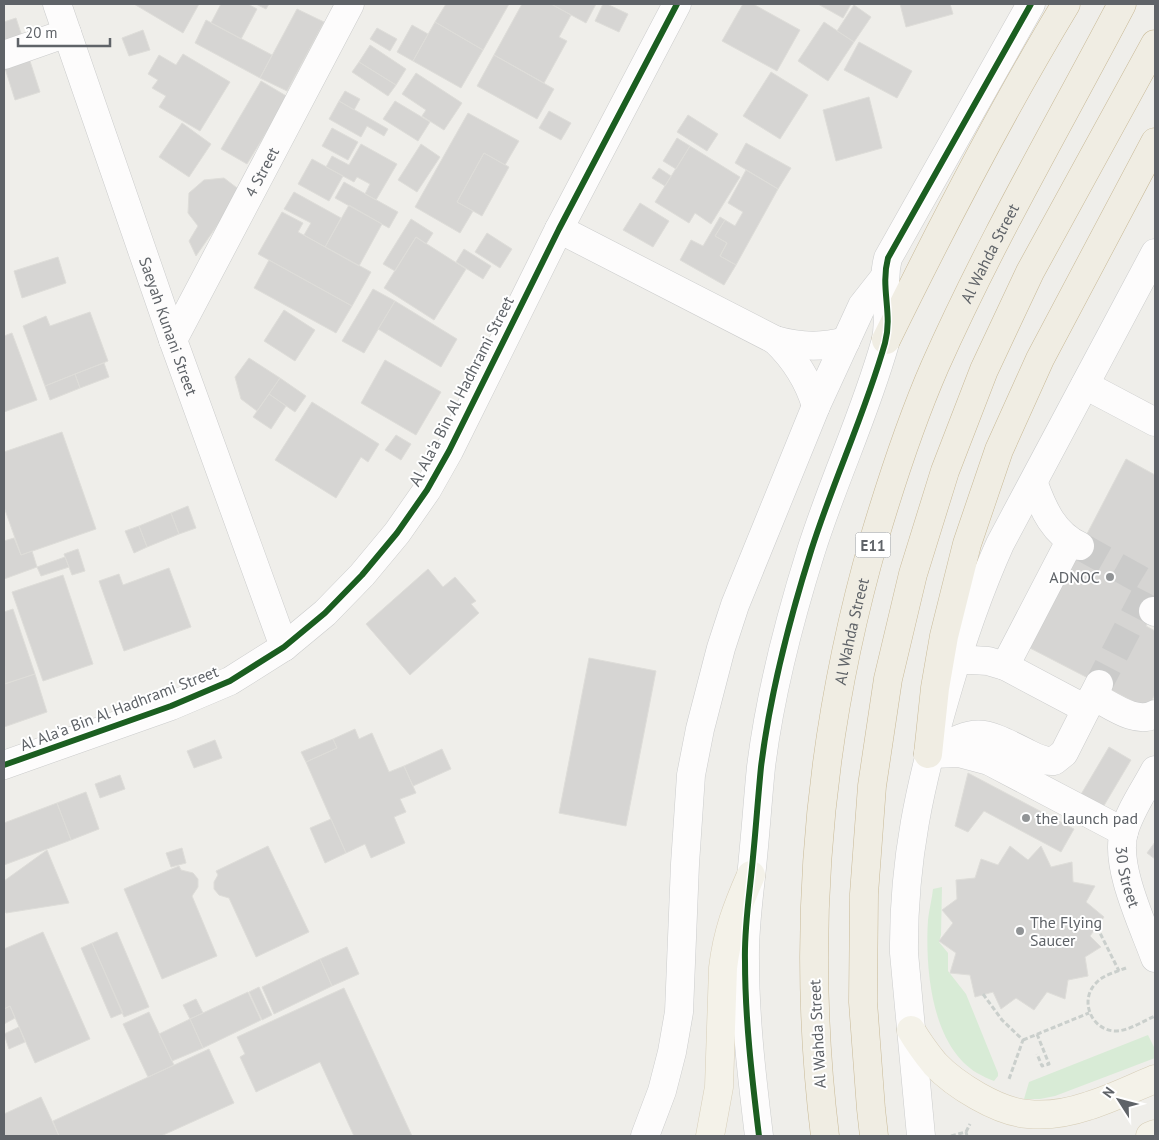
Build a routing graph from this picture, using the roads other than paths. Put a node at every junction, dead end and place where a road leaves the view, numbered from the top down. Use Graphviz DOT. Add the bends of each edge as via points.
graph roads {
  1 [pos="350,4"];
  2 [pos="677,4"];
  3 [pos="1031,4"];
  4 [pos="1066,4"];
  5 [pos="1122,4"];
  6 [pos="60,12"];
  7 [pos="1155,44"];
  8 [pos="4,55"];
  9 [pos="1155,142"];
  10 [pos="559,228"];
  11 [pos="1155,253"];
  12 [pos="884,278"];
  13 [pos="173,340"];
  14 [pos="775,340"];
  15 [pos="886,340"];
  16 [pos="846,341"];
  17 [pos="1085,385"];
  18 [pos="816,406"];
  19 [pos="1155,422"];
  20 [pos="1034,484"];
  21 [pos="284,647"];
  22 [pos="956,660"];
  23 [pos="1005,666"];
  24 [pos="1093,696"];
  25 [pos="1155,714"];
  26 [pos="928,754"];
  27 [pos="4,765"];
  28 [pos="1155,770"];
  29 [pos="1124,832"];
  30 [pos="751,875"];
  31 [pos="1144,961"];
  32 [pos="911,1030"];
  33 [pos="1155,1079"];
  34 [pos="1155,1134"];
  35 [pos="645,1136"];
  36 [pos="710,1136"];
  37 [pos="759,1136"];
  38 [pos="825,1136"];
  39 [pos="874,1136"];
  40 [pos="921,1136"];
  41 [pos="1150,1136"];
  1 -- 13 [label="street, 4 Street"];
  2 -- 10 [label="street, Al Ala'a Bin Al Hadhrami Street"];
  3 -- 12 [label="street" via="892,249"];
  4 -- 15 [label="highway" via="974,165"];
  5 -- 38 [label="highway, Al Wahda Street / E11" via="986,259 934,368 891,481 857,598 833,716 818,836 813,958 818,1078"];
  6 -- 8 [label="street"];
  6 -- 13 [label="street, Saeyah Kunani Street"];
  7 -- 39 [label="highway" via="1030,272 984,370 945,470 913,574 887,689 872,786 864,894 863,1002"];
  9 -- 26 [label="highway" via="1040,359 999,450 968,544 944,636"];
  10 -- 14 [label="street"];
  10 -- 21 [label="street, Al Ala'a Bin Al Hadhrami Street" via="427,490 397,534 362,575"];
  11 -- 17 [label="street"];
  12 -- 15 [label="street" via="888,319"];
  12 -- 16 [label="street" via="862,306"];
  13 -- 21 [label="street, Saeyah Kunani Street"];
  14 -- 16 [label="street" via="818,347"];
  14 -- 18 [label="street" via="801,371"];
  15 -- 30 [label="street" via="811,550 790,621 762,766"];
  16 -- 18 [label="street"];
  17 -- 19 [label="street"];
  17 -- 20 [label="street"];
  18 -- 35 [label="street" via="720,648 700,729 688,815 679,1012 662,1091"];
  20 -- 22 [label="street" via="1000,544"];
  20 -- 23 [label="street" via="1049,518 1075,544"];
  21 -- 27 [label="street, Al Ala'a Bin Al Hadhrami Street" via="230,681 201,694"];
  22 -- 23 [label="street" via="988,661"];
  22 -- 26 [label="street"];
  23 -- 24 [label="street"];
  24 -- 25 [label="street" via="1133,716 1142,718"];
  24 -- 26 [label="street" via="1064,752 1054,761 1040,760 982,734 964,736"];
  26 -- 29 [label="street" via="960,753 989,761"];
  26 -- 32 [label="street" via="913,826 905,898 904,953"];
  28 -- 29 [label="street, 30 Street"];
  29 -- 31 [label="street, 30 Street" via="1122,862"];
  30 -- 36 [label="main road" via="725,949 719,1086"];
  30 -- 37 [label="street" via="745,920 745,961 750,1064"];
  32 -- 33 [label="main road" via="936,1065 953,1079 983,1099 1027,1114 1088,1106"];
  32 -- 40 [label="street"];
  34 -- 41 [label="main road"];
}
